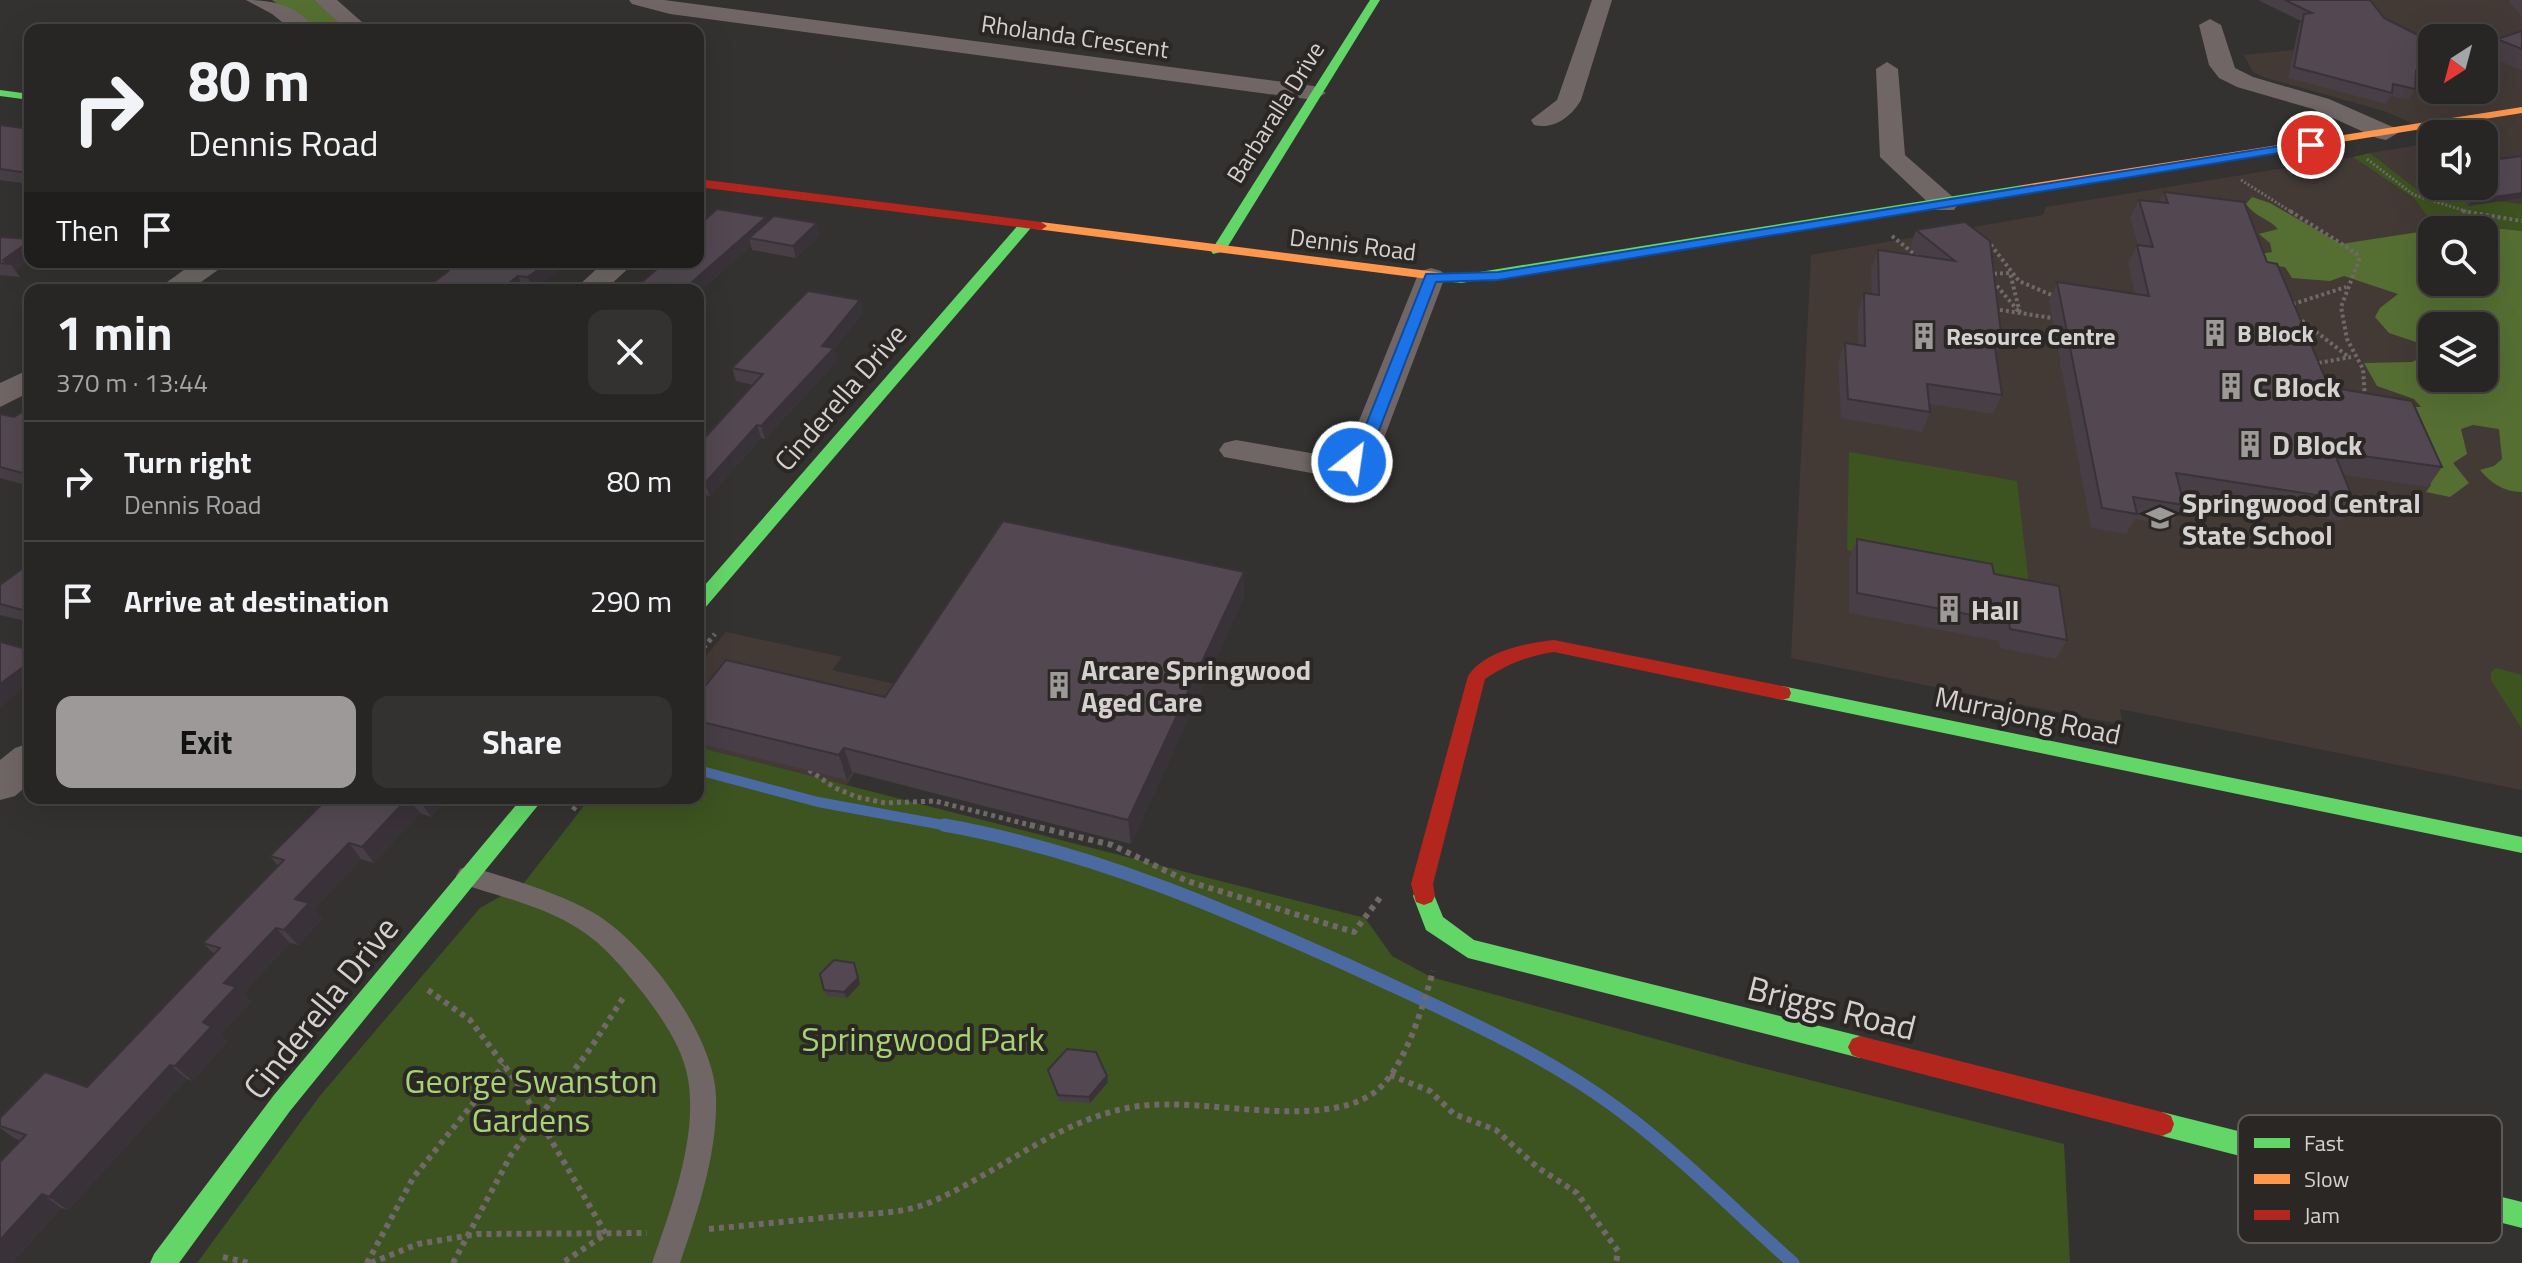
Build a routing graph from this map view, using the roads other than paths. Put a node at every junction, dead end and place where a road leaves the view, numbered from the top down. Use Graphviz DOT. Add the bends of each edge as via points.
graph roads {
  1 [pos="256,0"];
  2 [pos="324,0"];
  3 [pos="639,0"];
  4 [pos="1375,0"];
  5 [pos="1602,0"];
  6 [pos="298,24"];
  7 [pos="353,24"];
  8 [pos="2210,25"];
  9 [pos="1887,69"];
  10 [pos="0,93"];
  11 [pos="1314,93"];
  12 [pos="24,96"];
  13 [pos="2522,110"];
  14 [pos="1543,120"];
  15 [pos="2386,133"];
  16 [pos="704,188"];
  17 [pos="1945,204"];
  18 [pos="1025,226"];
  19 [pos="1218,251"];
  20 [pos="205,268"];
  21 [pos="614,268"];
  22 [pos="1431,277"];
  23 [pos="180,284"];
  24 [pos="595,284"];
  25 [pos="24,382"];
  26 [pos="0,397"];
  27 [pos="1236,450"];
  28 [pos="704,598"];
  29 [pos="1522,649"];
  30 [pos="24,764"];
  31 [pos="0,784"];
  32 [pos="529,804"];
  33 [pos="2522,845"];
  34 [pos="468,876"];
  35 [pos="2238,1143"];
  36 [pos="2502,1210"];
  37 [pos="2522,1215"];
  38 [pos="163,1263"];
  39 [pos="666,1263"];
  1 -- 6 [label="street" via="280,9"];
  2 -- 7 [label="street"];
  3 -- 11 [label="street, Rholanda Crescent"];
  4 -- 11 [label="street, Barbaralla Drive"];
  5 -- 14 [label="street" via="1569,100 1564,109"];
  8 -- 15 [label="street" via="2227,73 2321,104"];
  9 -- 17 [label="street" via="1893,157"];
  10 -- 12 [label="street"];
  11 -- 19 [label="street, Barbaralla Drive"];
  13 -- 15 [label="street, Dennis Road"];
  15 -- 17 [label="street, Dennis Road"];
  16 -- 18 [label="street, Dennis Road"];
  17 -- 22 [label="street, Dennis Road" via="1498,276"];
  18 -- 19 [label="street, Dennis Road"];
  18 -- 28 [label="street, Cinderella Drive"];
  19 -- 22 [label="street, Dennis Road"];
  20 -- 23 [label="street"];
  21 -- 24 [label="street"];
  22 -- 27 [label="street" via="1365,446 1352,462 1328,466"];
  25 -- 26 [label="street"];
  29 -- 33 [label="street, Murrajong Road" via="1554,646"];
  29 -- 35 [label="street, Briggs Road" via="1498,657 1477,676 1422,884 1427,915 1444,935 1468,948"];
  30 -- 31 [label="street"];
  32 -- 34 [label="street, Cinderella Drive"];
  34 -- 38 [label="street, Cinderella Drive" via="282,1103"];
  34 -- 39 [label="lane" via="591,923 641,970 679,1025 701,1078 700,1131"];
  36 -- 37 [label="street, Briggs Road"];
}
